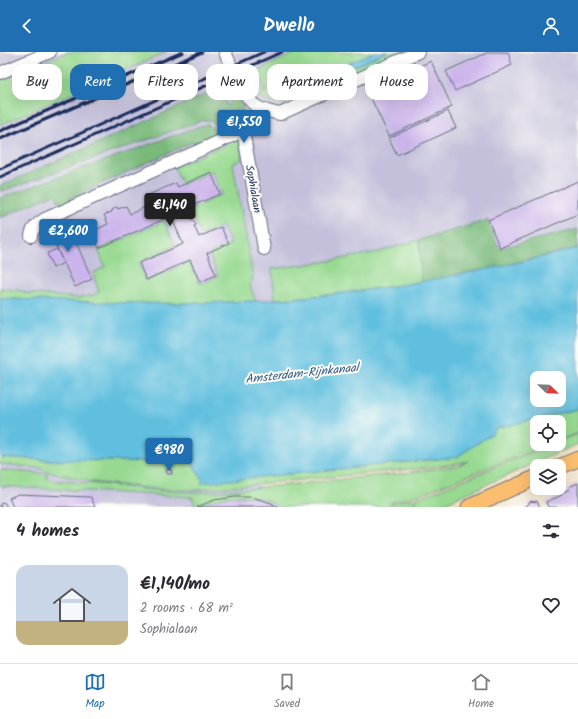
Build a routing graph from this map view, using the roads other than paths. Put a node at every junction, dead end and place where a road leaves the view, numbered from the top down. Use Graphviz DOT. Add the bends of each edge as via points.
graph roads {
  1 [pos="50,52"];
  2 [pos="225,52"];
  3 [pos="418,52"];
  4 [pos="0,73"];
  5 [pos="261,109"];
  6 [pos="243,130"];
  7 [pos="31,236"];
  8 [pos="264,249"];
  9 [pos="578,459"];
  10 [pos="566,464"];
  11 [pos="530,480"];
  12 [pos="469,507"];
  1 -- 4 [label="street"];
  2 -- 5 [label="street" via="244,92"];
  3 -- 5 [label="street" via="280,114"];
  5 -- 6 [label="street"];
  6 -- 7 [label="street" via="44,219 32,230"];
  6 -- 8 [label="street, Sophialaan"];
  9 -- 10 [label="main road"];
  11 -- 12 [label="main road"];
}
